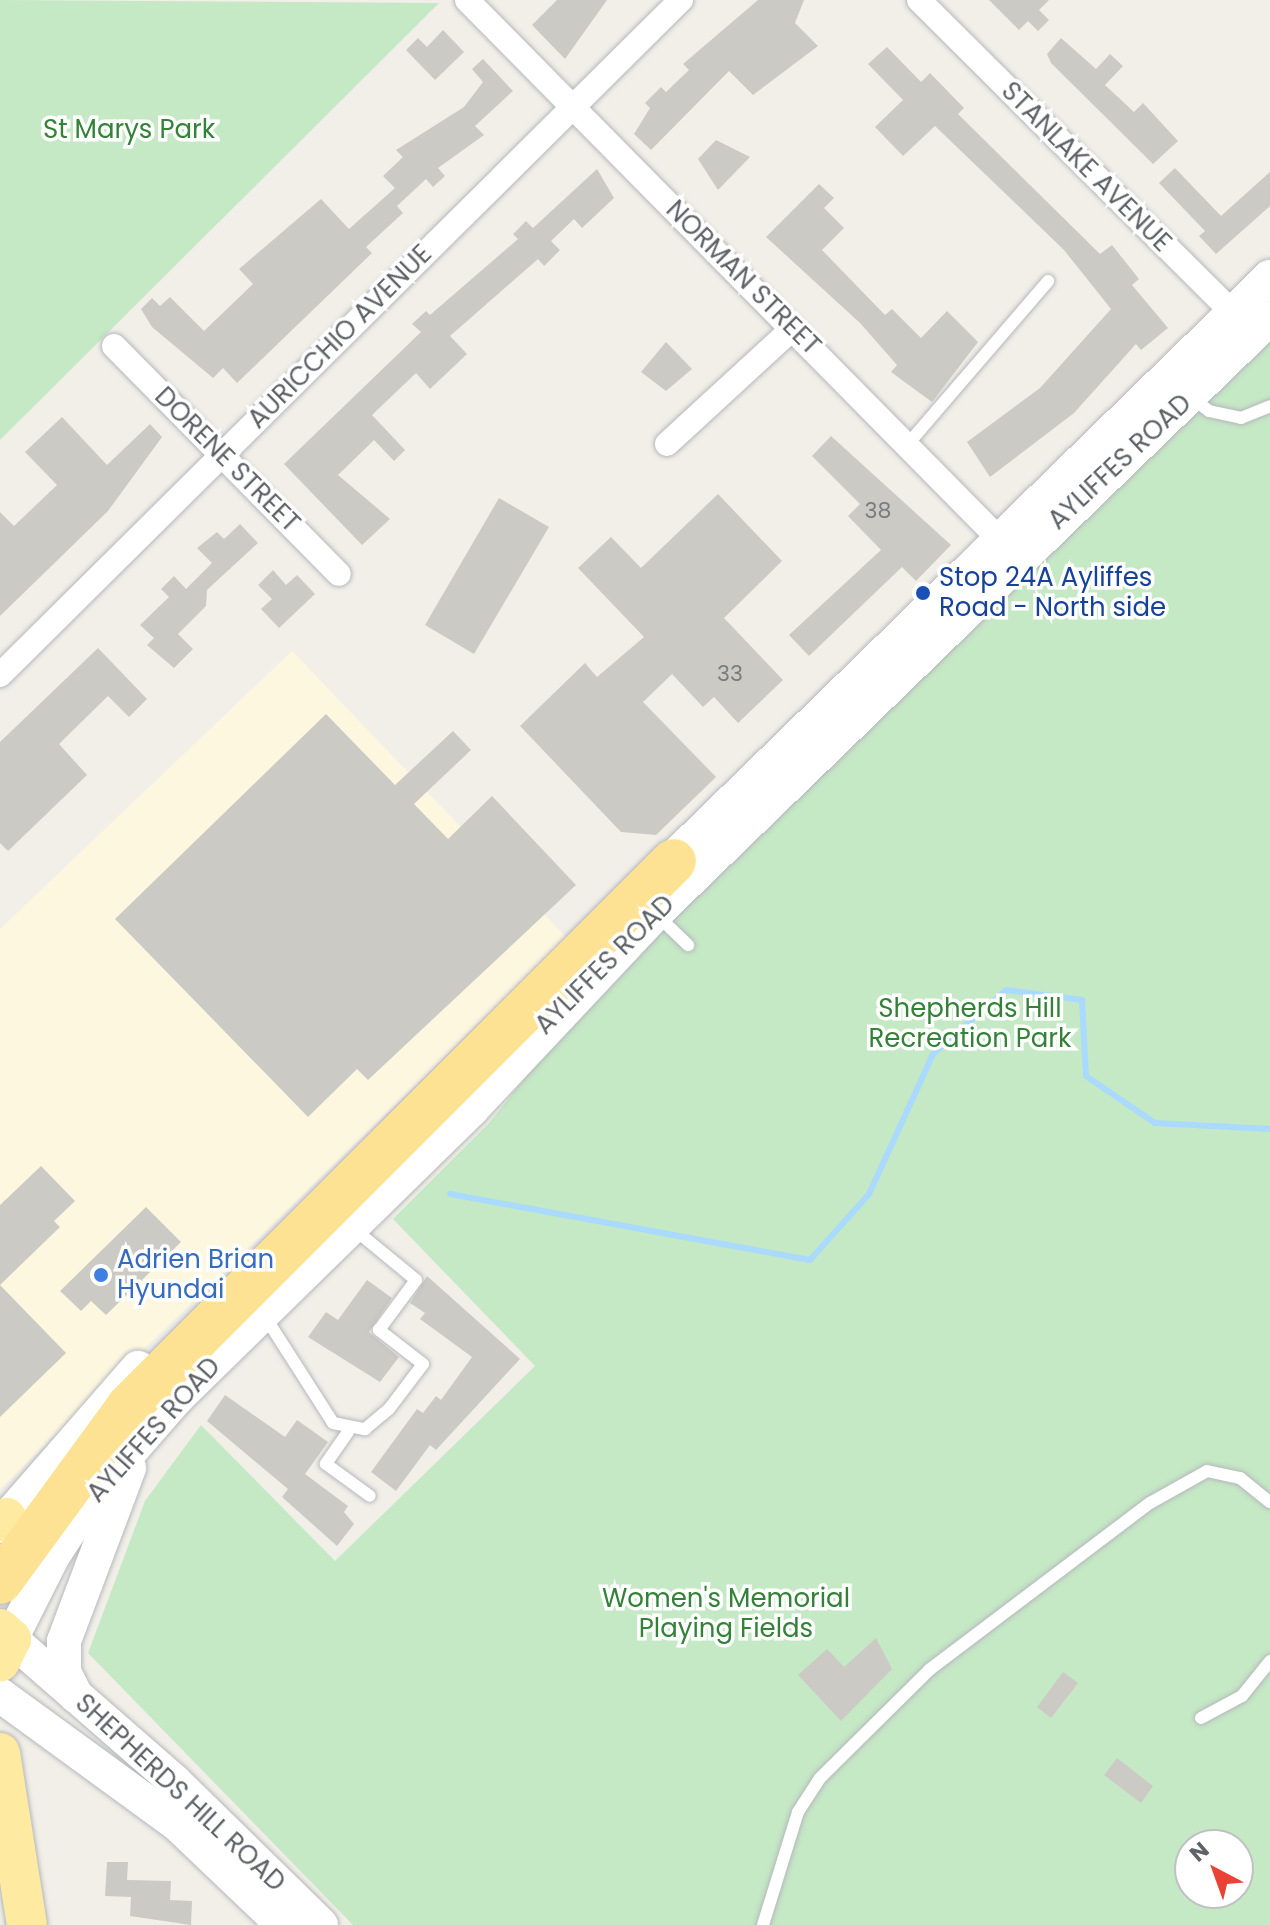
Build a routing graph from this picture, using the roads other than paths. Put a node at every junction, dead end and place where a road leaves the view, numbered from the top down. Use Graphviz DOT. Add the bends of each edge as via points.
graph roads {
  1 [pos="467,0"];
  2 [pos="681,0"];
  3 [pos="919,0"];
  4 [pos="573,107"];
  5 [pos="1270,277"];
  6 [pos="1048,281"];
  7 [pos="1255,327"];
  8 [pos="793,328"];
  9 [pos="114,346"];
  10 [pos="1190,397"];
  11 [pos="1270,406"];
  12 [pos="667,444"];
  13 [pos="908,444"];
  14 [pos="222,455"];
  15 [pos="1008,548"];
  16 [pos="339,574"];
  17 [pos="0,675"];
  18 [pos="674,861"];
  19 [pos="655,914"];
  20 [pos="688,945"];
  21 [pos="352,1227"];
  22 [pos="262,1314"];
  23 [pos="348,1432"];
  24 [pos="141,1438"];
  25 [pos="370,1496"];
  26 [pos="1270,1502"];
  27 [pos="2,1522"];
  28 [pos="0,1582"];
  29 [pos="12,1649"];
  30 [pos="1270,1661"];
  31 [pos="0,1695"];
  32 [pos="76,1696"];
  33 [pos="1201,1718"];
  34 [pos="0,1753"];
  35 [pos="27,1925"];
  36 [pos="283,1925"];
  37 [pos="321,1925"];
  38 [pos="763,1925"];
  1 -- 4 [label="street, NORMAN STREET"];
  2 -- 4 [label="street, AURICCHIO AVENUE"];
  3 -- 7 [label="street, STANLAKE AVENUE"];
  4 -- 8 [label="street, NORMAN STREET"];
  4 -- 14 [label="street, AURICCHIO AVENUE"];
  5 -- 7 [label="main road, AYLIFFES ROAD"];
  6 -- 13 [label="lane"];
  7 -- 10 [label="main road, AYLIFFES ROAD"];
  7 -- 15 [label="main road, AYLIFFES ROAD"];
  8 -- 12 [label="street"];
  8 -- 13 [label="street, NORMAN STREET"];
  9 -- 14 [label="street, DORENE STREET"];
  10 -- 11 [label="lane" via="1209,411 1241,418"];
  10 -- 15 [label="main road, AYLIFFES ROAD"];
  13 -- 15 [label="street, NORMAN STREET"];
  14 -- 16 [label="street, DORENE STREET"];
  14 -- 17 [label="street, AURICCHIO AVENUE"];
  15 -- 18 [label="main road, AYLIFFES ROAD"];
  15 -- 19 [label="main road, AYLIFFES ROAD"];
  18 -- 27 [label="main road, AYLIFFES ROAD" via="577,942 330,1178 95,1411"];
  18 -- 28 [label="highway" via="120,1416"];
  19 -- 20 [label="lane"];
  19 -- 21 [label="main road, AYLIFFES ROAD"];
  21 -- 22 [label="main road, AYLIFFES ROAD"];
  21 -- 23 [label="lane" via="416,1280 379,1330 423,1364 389,1409 365,1429"];
  22 -- 23 [label="lane" via="333,1423"];
  22 -- 24 [label="main road, AYLIFFES ROAD"];
  23 -- 25 [label="lane" via="326,1464"];
  24 -- 29 [label="main road, AYLIFFES ROAD" via="73,1523"];
  24 -- 32 [label="main road" via="64,1641 64,1671"];
  26 -- 38 [label="lane" via="1240,1478 1207,1471 1150,1503 929,1670 820,1778 798,1812"];
  29 -- 32 [label="main road, SHEPHERDS HILL ROAD"];
  30 -- 33 [label="lane" via="1242,1696"];
  31 -- 36 [label="main road, SHEPHERDS HILL ROAD" via="177,1824"];
  32 -- 37 [label="main road, SHEPHERDS HILL ROAD"];
  34 -- 35 [label="highway"];
}
